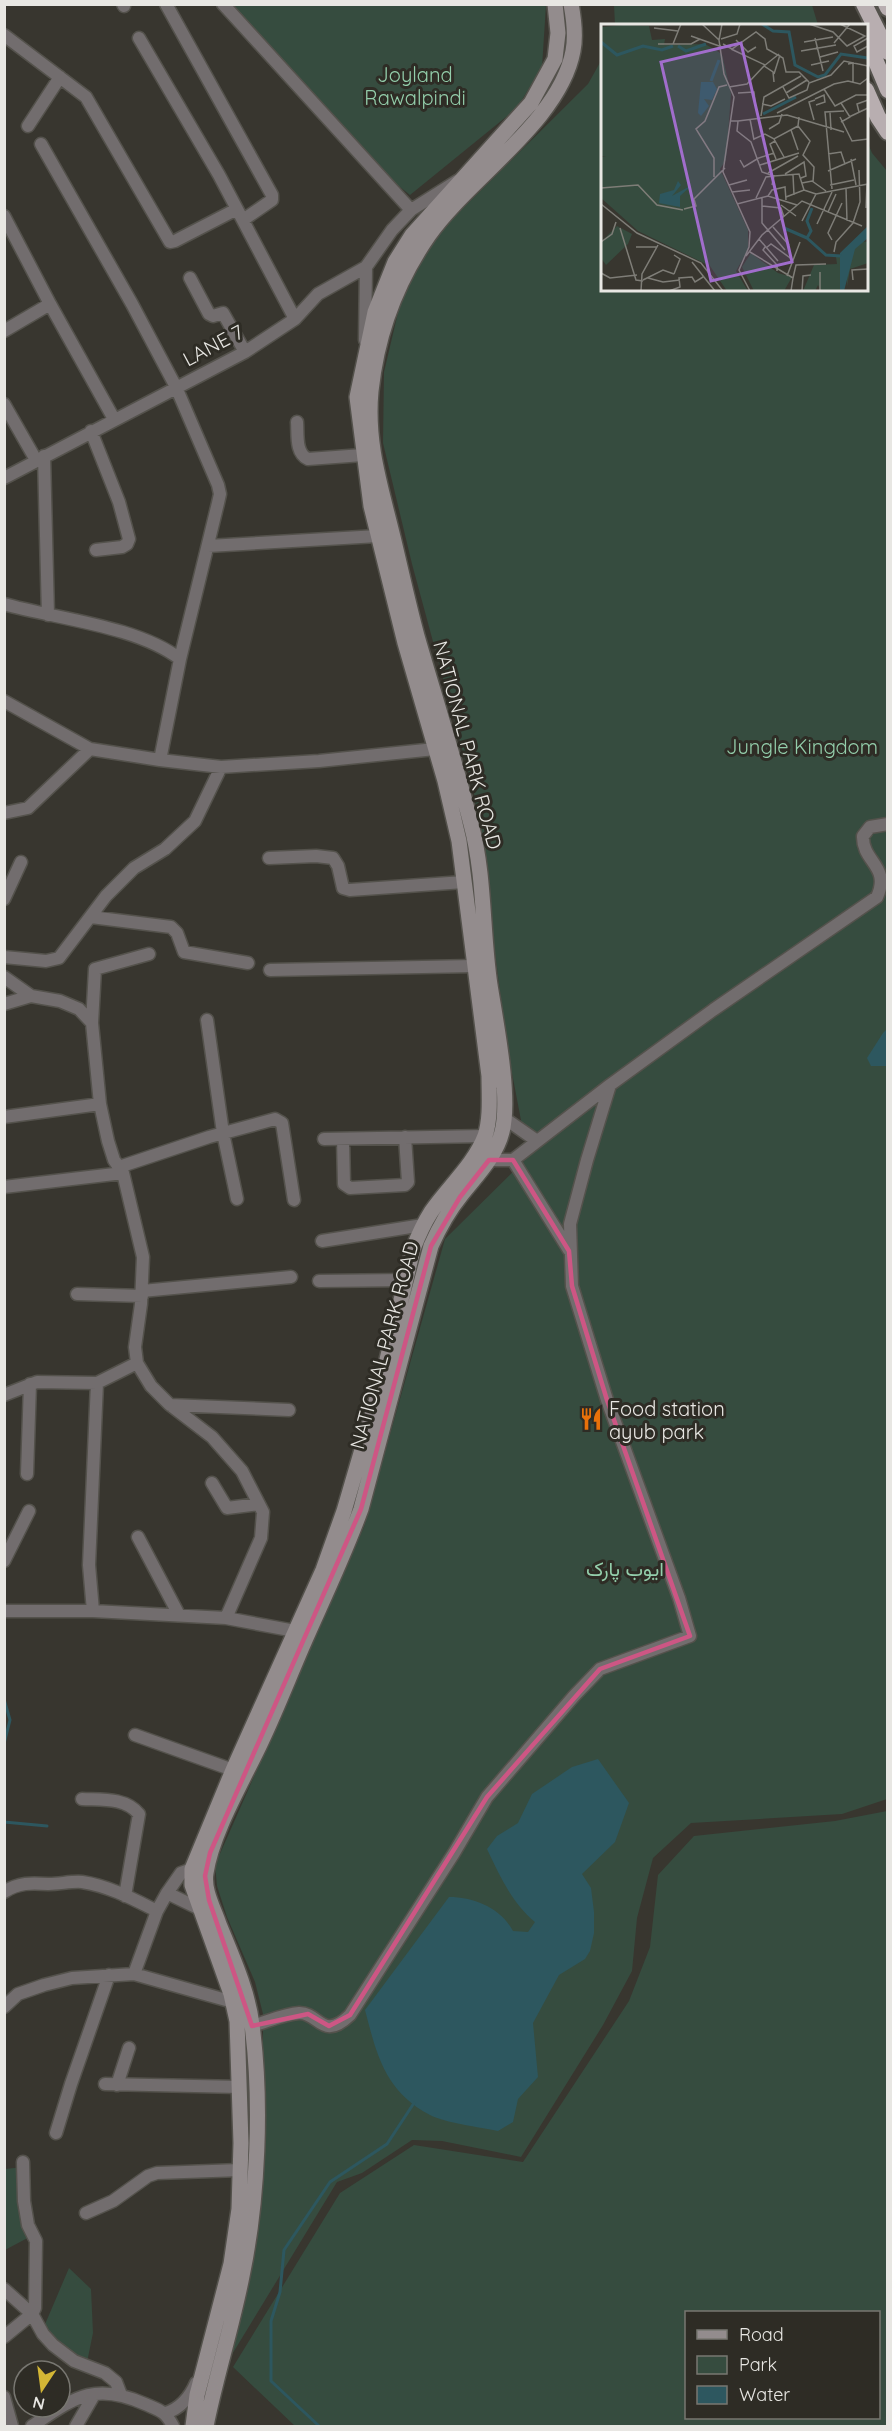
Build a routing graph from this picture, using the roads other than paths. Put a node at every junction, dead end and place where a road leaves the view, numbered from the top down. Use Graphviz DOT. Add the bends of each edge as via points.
graph roads {
  1 [pos="166,4"];
  2 [pos="223,4"];
  3 [pos="555,4"];
  4 [pos="571,4"];
  5 [pos="868,26"];
  6 [pos="4,35"];
  7 [pos="139,38"];
  8 [pos="868,40"];
  9 [pos="888,52"];
  10 [pos="60,77"];
  11 [pos="888,90"];
  12 [pos="868,92"];
  13 [pos="28,126"];
  14 [pos="888,132"];
  15 [pos="41,144"];
  16 [pos="462,178"];
  17 [pos="237,209"];
  18 [pos="411,210"];
  19 [pos="4,216"];
  20 [pos="243,220"];
  21 [pos="366,267"];
  22 [pos="190,278"];
  23 [pos="50,304"];
  24 [pos="295,319"];
  25 [pos="4,331"];
  26 [pos="366,347"];
  27 [pos="245,352"];
  28 [pos="176,387"];
  29 [pos="4,404"];
  30 [pos="114,419"];
  31 [pos="297,422"];
  32 [pos="91,431"];
  33 [pos="363,455"];
  34 [pos="40,458"];
  35 [pos="4,478"];
  36 [pos="372,478"];
  37 [pos="378,536"];
  38 [pos="208,546"];
  39 [pos="96,550"];
  40 [pos="4,604"];
  41 [pos="48,615"];
  42 [pos="180,658"];
  43 [pos="4,701"];
  44 [pos="435,748"];
  45 [pos="90,749"];
  46 [pos="160,760"];
  47 [pos="221,766"];
  48 [pos="4,813"];
  49 [pos="888,824"];
  50 [pos="269,858"];
  51 [pos="21,862"];
  52 [pos="464,882"];
  53 [pos="4,899"];
  54 [pos="91,916"];
  55 [pos="149,954"];
  56 [pos="4,957"];
  57 [pos="248,963"];
  58 [pos="474,966"];
  59 [pos="270,970"];
  60 [pos="4,977"];
  61 [pos="31,996"];
  62 [pos="4,1004"];
  63 [pos="207,1020"];
  64 [pos="92,1023"];
  65 [pos="610,1085"];
  66 [pos="590,1100"];
  67 [pos="100,1104"];
  68 [pos="602,1107"];
  69 [pos="4,1118"];
  70 [pos="504,1118"];
  71 [pos="222,1133"];
  72 [pos="485,1136"];
  73 [pos="405,1137"];
  74 [pos="324,1139"];
  75 [pos="343,1139"];
  76 [pos="537,1141"];
  77 [pos="482,1157"];
  78 [pos="513,1160"];
  79 [pos="121,1170"];
  80 [pos="4,1187"];
  81 [pos="237,1199"];
  82 [pos="294,1200"];
  83 [pos="423,1225"];
  84 [pos="322,1241"];
  85 [pos="569,1251"];
  86 [pos="291,1277"];
  87 [pos="406,1280"];
  88 [pos="320,1281"];
  89 [pos="77,1294"];
  90 [pos="142,1294"];
  91 [pos="137,1363"];
  92 [pos="97,1383"];
  93 [pos="30,1384"];
  94 [pos="4,1395"];
  95 [pos="170,1405"];
  96 [pos="289,1410"];
  97 [pos="27,1474"];
  98 [pos="212,1484"];
  99 [pos="358,1489"];
  100 [pos="259,1504"];
  101 [pos="28,1511"];
  102 [pos="138,1537"];
  103 [pos="4,1561"];
  104 [pos="4,1611"];
  105 [pos="93,1611"];
  106 [pos="179,1615"];
  107 [pos="226,1618"];
  108 [pos="295,1631"];
  109 [pos="135,1735"];
  110 [pos="249,1752"];
  111 [pos="233,1770"];
  112 [pos="82,1799"];
  113 [pos="192,1869"];
  114 [pos="4,1892"];
  115 [pos="166,1893"];
  116 [pos="125,1896"];
  117 [pos="200,1909"];
  118 [pos="157,1911"];
  119 [pos="134,1974"];
  120 [pos="109,1975"];
  121 [pos="6,2002"];
  122 [pos="232,2002"];
  123 [pos="252,2026"];
  124 [pos="129,2048"];
  125 [pos="240,2087"];
  126 [pos="56,2133"];
  127 [pos="23,2162"];
  128 [pos="240,2170"];
  129 [pos="86,2212"];
  130 [pos="4,2289"];
  131 [pos="32,2314"];
  132 [pos="4,2337"];
  133 [pos="204,2368"];
  134 [pos="94,2395"];
  135 [pos="121,2395"];
  136 [pos="4,2397"];
  137 [pos="166,2413"];
  138 [pos="12,2427"];
  139 [pos="32,2427"];
  140 [pos="76,2427"];
  141 [pos="173,2427"];
  142 [pos="193,2427"];
  143 [pos="206,2427"];
  1 -- 20 [label="street" via="272,195 272,200"];
  2 -- 18 [label="street"];
  3 -- 16 [label="main road, NATIONAL PARK ROAD" via="558,33 555,59 548,75 531,103"];
  4 -- 36 [label="main road, NATIONAL PARK ROAD" via="574,49 568,72 553,101 431,232 401,281 379,344 371,389"];
  5 -- 9 [label="highway"];
  6 -- 10 [label="street"];
  7 -- 17 [label="street"];
  8 -- 11 [label="highway"];
  10 -- 13 [label="street"];
  10 -- 17 [label="street" via="86,97 170,242"];
  12 -- 14 [label="highway"];
  15 -- 28 [label="street"];
  16 -- 18 [label="street, LANE 7"];
  16 -- 26 [label="main road, NATIONAL PARK ROAD" via="412,235 395,262 382,288"];
  17 -- 20 [label="street"];
  18 -- 21 [label="street, LANE 7"];
  19 -- 23 [label="street"];
  20 -- 24 [label="street"];
  21 -- 24 [label="street, LANE 7" via="318,294"];
  21 -- 26 [label="street"];
  22 -- 27 [label="street" via="209,314 223,313"];
  23 -- 25 [label="street"];
  23 -- 30 [label="street"];
  24 -- 27 [label="street, LANE 7"];
  26 -- 33 [label="main road, NATIONAL PARK ROAD" via="357,397"];
  27 -- 28 [label="street, LANE 7"];
  28 -- 30 [label="street, LANE 7"];
  28 -- 38 [label="street" via="218,484 220,494"];
  29 -- 34 [label="street"];
  30 -- 32 [label="street, LANE 7"];
  31 -- 33 [label="street" via="299,452 303,457"];
  32 -- 34 [label="street, LANE 7"];
  32 -- 39 [label="street" via="129,539 122,547"];
  33 -- 36 [label="main road, NATIONAL PARK ROAD"];
  34 -- 35 [label="street, LANE 7"];
  34 -- 41 [label="street"];
  36 -- 37 [label="main road, NATIONAL PARK ROAD"];
  36 -- 70 [label="main road, NATIONAL PARK ROAD" via="473,829 502,1070"];
  37 -- 38 [label="street"];
  37 -- 44 [label="main road, NATIONAL PARK ROAD"];
  38 -- 42 [label="street"];
  40 -- 41 [label="street"];
  41 -- 42 [label="street" via="129,635 168,649"];
  42 -- 46 [label="street"];
  43 -- 45 [label="street"];
  44 -- 47 [label="street" via="320,761"];
  44 -- 52 [label="main road, NATIONAL PARK ROAD" via="459,841"];
  45 -- 46 [label="street"];
  45 -- 48 [label="street" via="28,808"];
  46 -- 47 [label="street"];
  47 -- 54 [label="street" via="195,821 165,849 134,868"];
  49 -- 65 [label="street" via="870,827 863,836 864,846 881,874 882,886 877,897"];
  50 -- 52 [label="street" via="333,858 343,888 350,890"];
  51 -- 53 [label="street"];
  52 -- 58 [label="main road, NATIONAL PARK ROAD"];
  54 -- 56 [label="street" via="59,958 45,961"];
  54 -- 57 [label="street" via="171,927 184,952"];
  55 -- 64 [label="street" via="95,969"];
  58 -- 59 [label="street"];
  58 -- 72 [label="main road, NATIONAL PARK ROAD" via="489,1076"];
  60 -- 61 [label="street"];
  61 -- 62 [label="street"];
  61 -- 64 [label="street" via="60,1000 79,1009"];
  63 -- 71 [label="street"];
  64 -- 67 [label="street"];
  65 -- 66 [label="street"];
  65 -- 68 [label="street"];
  66 -- 68 [label="street"];
  66 -- 76 [label="street"];
  67 -- 69 [label="street"];
  67 -- 79 [label="street" via="114,1160"];
  68 -- 85 [label="street" via="570,1224"];
  70 -- 76 [label="street"];
  70 -- 77 [label="main road, NATIONAL PARK ROAD" via="501,1135"];
  71 -- 79 [label="street"];
  71 -- 81 [label="street"];
  71 -- 82 [label="street" via="279,1120"];
  72 -- 73 [label="street"];
  72 -- 77 [label="main road, NATIONAL PARK ROAD"];
  73 -- 75 [label="street"];
  73 -- 75 [label="street" via="405,1185 350,1188 344,1184"];
  74 -- 75 [label="street"];
  76 -- 78 [label="street"];
  77 -- 78 [label="street"];
  77 -- 83 [label="main road, NATIONAL PARK ROAD"];
  77 -- 99 [label="main road, NATIONAL PARK ROAD" via="431,1246"];
  78 -- 85 [label="street"];
  79 -- 80 [label="street"];
  79 -- 90 [label="street" via="143,1257"];
  83 -- 84 [label="street"];
  83 -- 87 [label="main road, NATIONAL PARK ROAD"];
  85 -- 123 [label="street" via="572,1286 607,1400 690,1636 600,1670 574,1696 487,1797 343,2022 321,2025 300,2013"];
  86 -- 90 [label="street"];
  87 -- 88 [label="street"];
  87 -- 99 [label="main road, NATIONAL PARK ROAD"];
  89 -- 90 [label="street"];
  90 -- 91 [label="street" via="135,1347"];
  91 -- 92 [label="street"];
  91 -- 95 [label="street" via="151,1386"];
  92 -- 93 [label="street"];
  92 -- 105 [label="street" via="88,1565"];
  93 -- 94 [label="street"];
  93 -- 97 [label="street"];
  95 -- 96 [label="street"];
  95 -- 100 [label="street" via="212,1437 242,1471"];
  98 -- 100 [label="street" via="227,1508"];
  99 -- 108 [label="main road, NATIONAL PARK ROAD"];
  99 -- 110 [label="main road, NATIONAL PARK ROAD" via="347,1546"];
  100 -- 107 [label="street" via="263,1512 261,1538"];
  101 -- 103 [label="street"];
  102 -- 106 [label="street"];
  104 -- 105 [label="street"];
  105 -- 106 [label="street"];
  106 -- 107 [label="street"];
  107 -- 108 [label="street"];
  108 -- 110 [label="main road, NATIONAL PARK ROAD"];
  109 -- 111 [label="street"];
  110 -- 111 [label="main road, NATIONAL PARK ROAD"];
  110 -- 123 [label="main road, NATIONAL PARK ROAD" via="205,1876 209,1900 242,1983"];
  111 -- 113 [label="main road, NATIONAL PARK ROAD"];
  112 -- 116 [label="street" via="122,1802 139,1814"];
  113 -- 115 [label="street" via="182,1873"];
  113 -- 117 [label="main road" via="192,1885"];
  114 -- 116 [label="street" via="28,1882 80,1882 110,1888"];
  115 -- 117 [label="street"];
  115 -- 118 [label="street"];
  116 -- 118 [label="street"];
  117 -- 122 [label="main road"];
  118 -- 119 [label="street"];
  119 -- 120 [label="street"];
  119 -- 122 [label="street"];
  120 -- 121 [label="street" via="44,1985"];
  120 -- 126 [label="street"];
  122 -- 125 [label="main road" via="237,2021"];
  123 -- 143 [label="main road, NATIONAL PARK ROAD" via="255,2149 249,2236"];
  124 -- 125 [label="street" via="111,2085"];
  125 -- 128 [label="main road"];
  127 -- 131 [label="street" via="24,2201 28,2225 36,2241 36,2302"];
  128 -- 129 [label="street" via="157,2173 113,2201"];
  128 -- 133 [label="main road" via="231,2264"];
  130 -- 131 [label="street"];
  131 -- 132 [label="street"];
  131 -- 135 [label="street" via="52,2345 74,2361 105,2373 116,2382"];
  133 -- 137 [label="street" via="184,2402"];
  133 -- 142 [label="main road"];
  134 -- 135 [label="street"];
  134 -- 139 [label="street" via="73,2399"];
  134 -- 140 [label="street"];
  135 -- 137 [label="street"];
  136 -- 138 [label="street"];
  137 -- 141 [label="street"];
}
